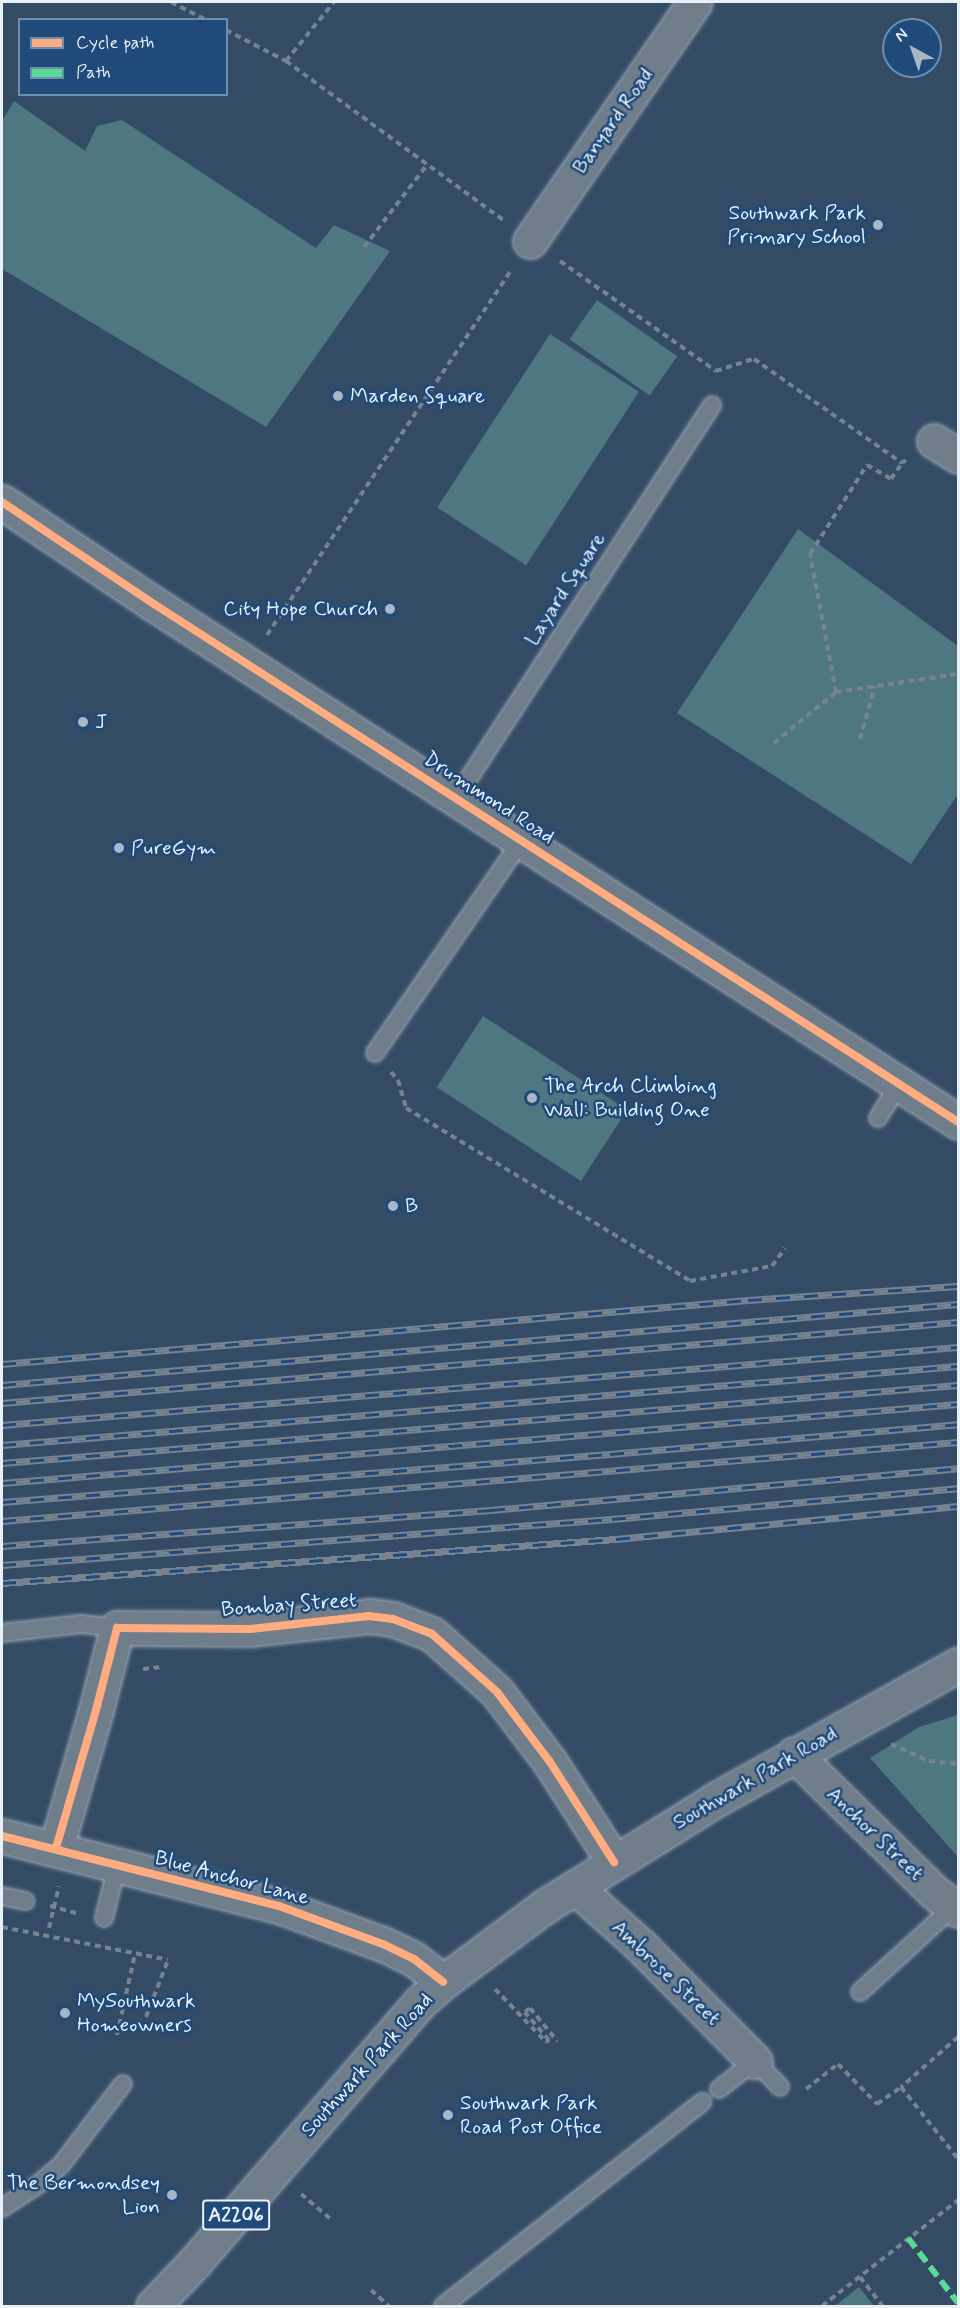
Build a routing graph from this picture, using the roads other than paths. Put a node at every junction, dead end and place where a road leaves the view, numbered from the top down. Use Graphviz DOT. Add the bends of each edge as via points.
graph roads {
  1 [pos="695,2"];
  2 [pos="531,241"];
  3 [pos="712,405"];
  4 [pos="2,502"];
  5 [pos="456,798"];
  6 [pos="522,840"];
  7 [pos="375,1053"];
  8 [pos="899,1083"];
  9 [pos="878,1118"];
  10 [pos="958,1122"];
  11 [pos="117,1628"];
  12 [pos="2,1634"];
  13 [pos="958,1665"];
  14 [pos="794,1754"];
  15 [pos="2,1836"];
  16 [pos="56,1848"];
  17 [pos="614,1862"];
  18 [pos="117,1866"];
  19 [pos="575,1887"];
  20 [pos="2,1896"];
  21 [pos="25,1901"];
  22 [pos="956,1909"];
  23 [pos="104,1918"];
  24 [pos="442,1982"];
  25 [pos="860,1992"];
  26 [pos="755,2061"];
  27 [pos="123,2084"];
  28 [pos="780,2086"];
  29 [pos="719,2089"];
  30 [pos="702,2102"];
  31 [pos="2,2208"];
  32 [pos="153,2307"];
  33 [pos="443,2307"];
  1 -- 2 [label="street, Banyard Road"];
  3 -- 5 [label="lane, Layard Square"];
  4 -- 5 [label="street, Drummond Road"];
  5 -- 6 [label="street, Drummond Road"];
  6 -- 7 [label="lane"];
  6 -- 8 [label="street, Drummond Road"];
  8 -- 9 [label="lane"];
  8 -- 10 [label="street, Drummond Road"];
  11 -- 12 [label="lane" via="81,1624"];
  11 -- 16 [label="street"];
  11 -- 17 [label="street, Bombay Street" via="250,1629 369,1617 393,1619 432,1635 497,1692 550,1762"];
  13 -- 14 [label="street, Southwark Park Road / A2206"];
  14 -- 17 [label="street, Southwark Park Road / A2206"];
  14 -- 22 [label="street, Anchor Street"];
  15 -- 16 [label="street, Blue Anchor Lane"];
  16 -- 18 [label="street, Blue Anchor Lane"];
  17 -- 19 [label="street, Southwark Park Road / A2206"];
  18 -- 23 [label="lane"];
  18 -- 24 [label="street, Blue Anchor Lane" via="279,1906 353,1931 414,1959"];
  19 -- 24 [label="street, Southwark Park Road / A2206"];
  19 -- 26 [label="street, Ambrose Street"];
  20 -- 21 [label="lane"];
  22 -- 25 [label="lane"];
  24 -- 32 [label="street, Southwark Park Road / A2206"];
  26 -- 28 [label="lane"];
  26 -- 29 [label="lane"];
  27 -- 31 [label="lane" via="61,2164"];
  30 -- 33 [label="lane"];
}
